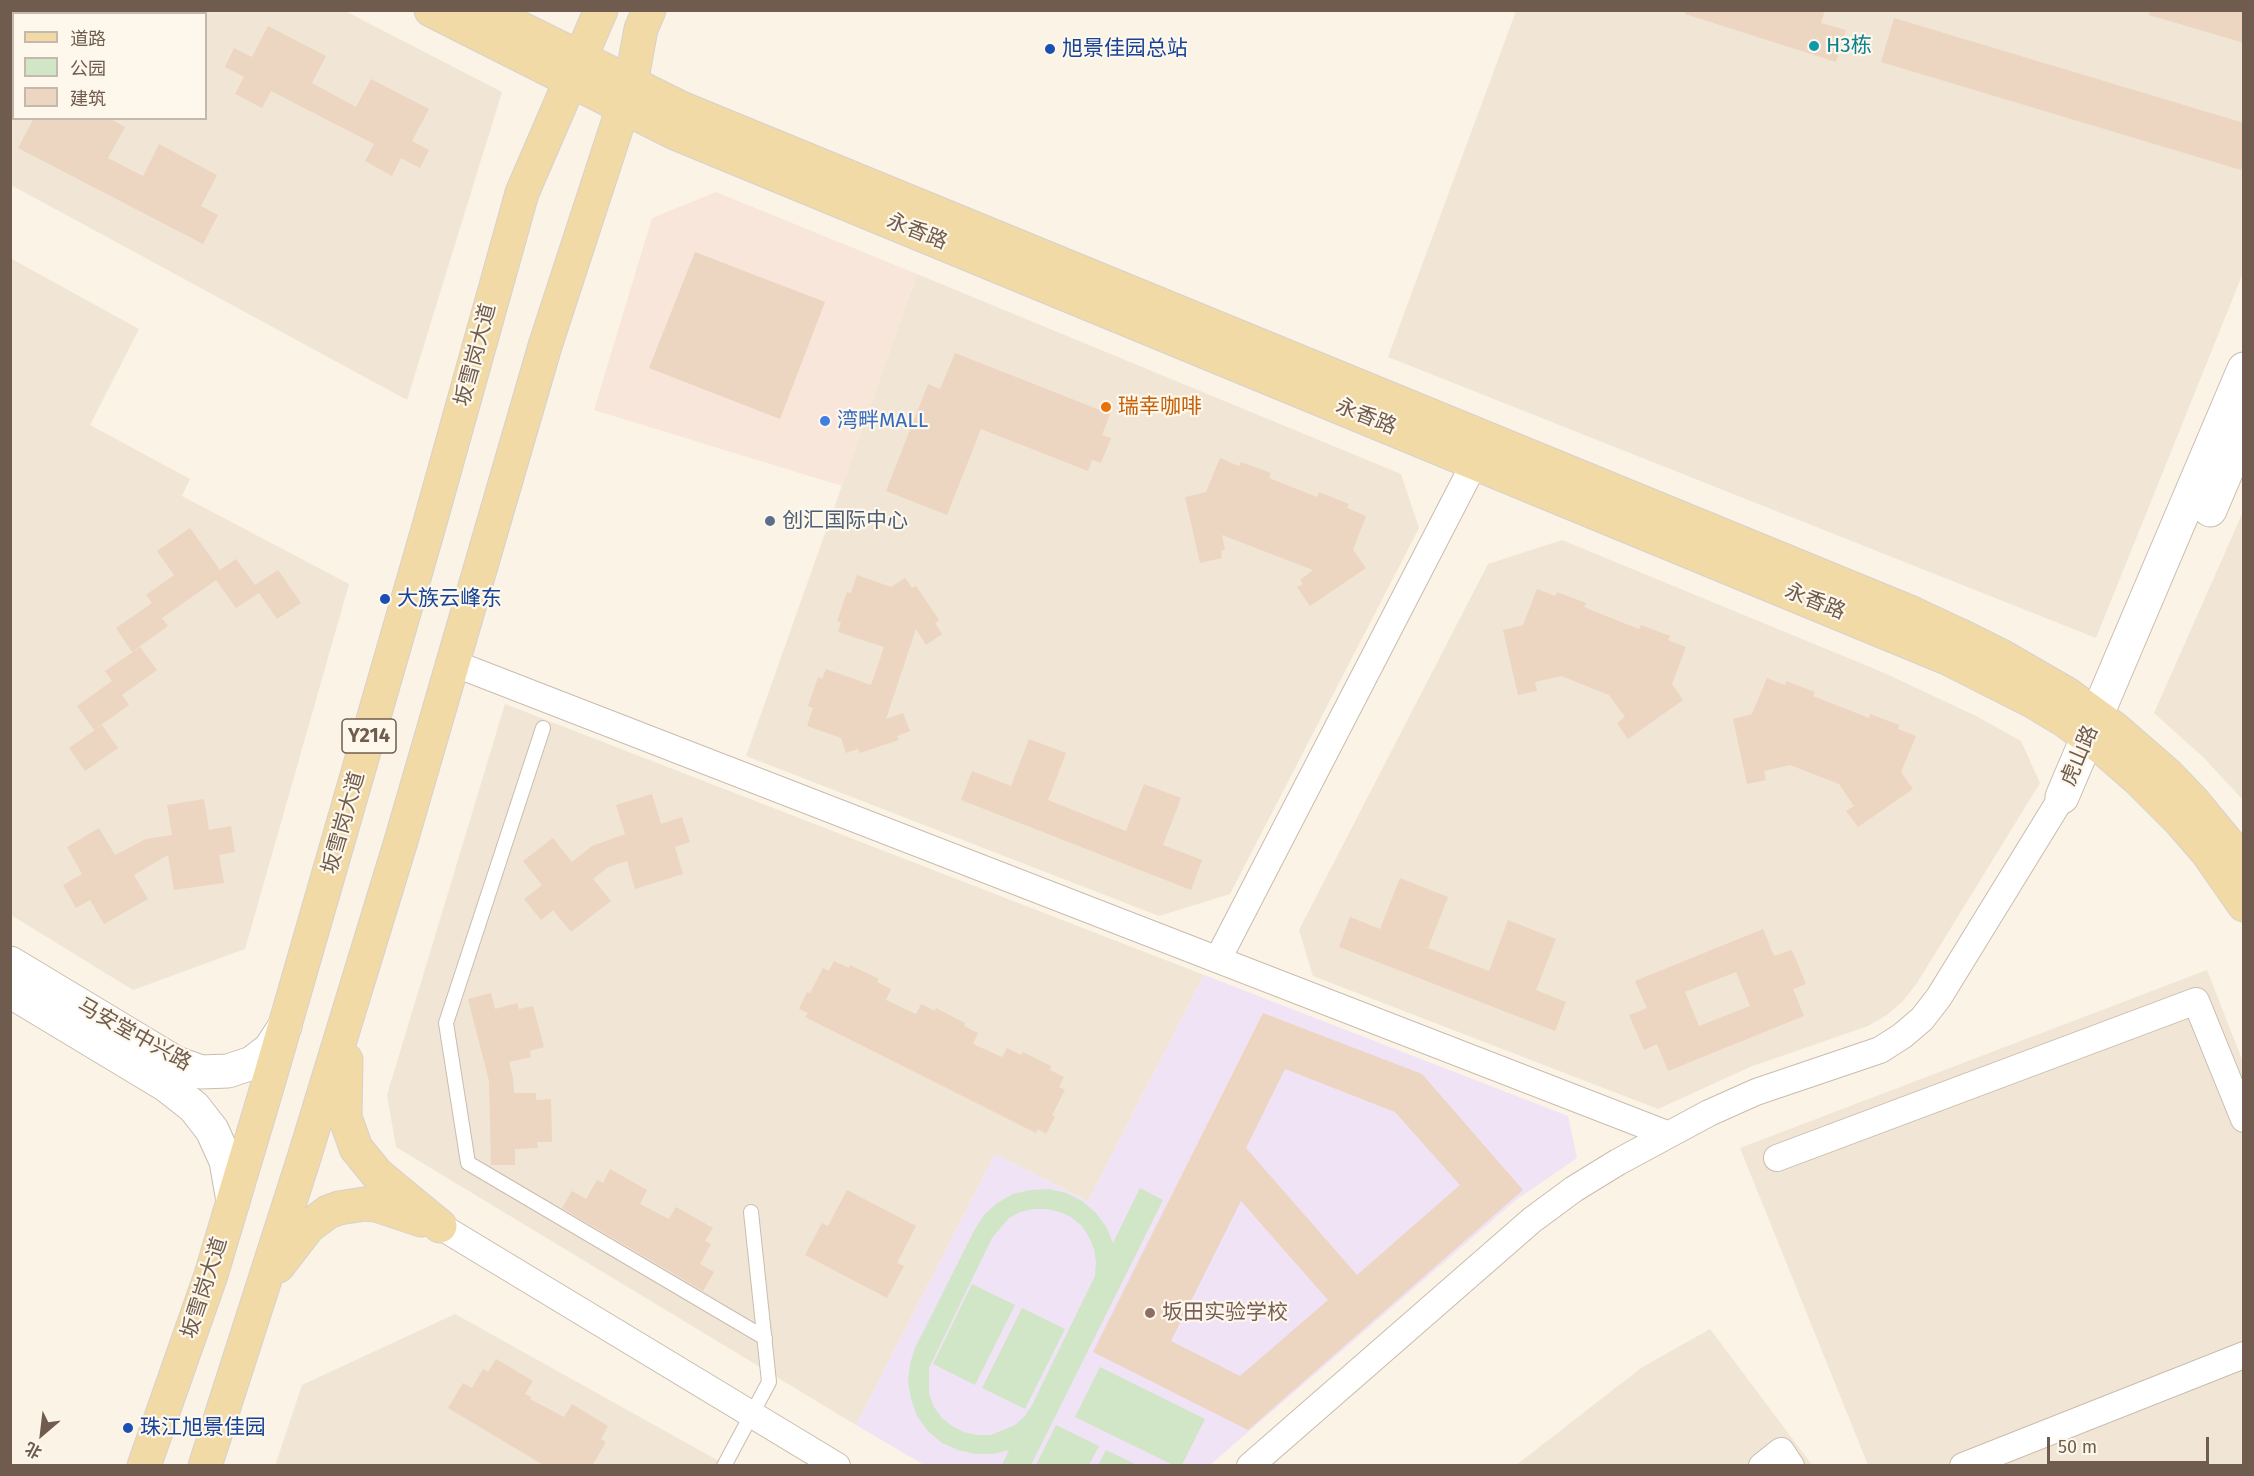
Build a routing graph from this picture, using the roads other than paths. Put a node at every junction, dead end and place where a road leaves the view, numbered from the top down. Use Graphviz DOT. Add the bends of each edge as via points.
graph roads {
  1 [pos="430,10"];
  2 [pos="484,10"];
  3 [pos="601,10"];
  4 [pos="649,10"];
  5 [pos="575,69"];
  6 [pos="627,95"];
  7 [pos="2244,369"];
  8 [pos="2244,430"];
  9 [pos="1475,462"];
  10 [pos="453,663"];
  11 [pos="543,728"];
  12 [pos="2102,733"];
  13 [pos="2062,797"];
  14 [pos="2244,862"];
  15 [pos="2244,905"];
  16 [pos="1218,959"];
  17 [pos="10,963"];
  18 [pos="10,991"];
  19 [pos="348,1014"];
  20 [pos="285,1026"];
  21 [pos="2244,1119"];
  22 [pos="1667,1134"];
  23 [pos="1777,1158"];
  24 [pos="233,1201"];
  25 [pos="751,1212"];
  26 [pos="440,1226"];
  27 [pos="261,1291"];
  28 [pos="765,1338"];
  29 [pos="2244,1355"];
  30 [pos="752,1414"];
  31 [pos="144,1466"];
  32 [pos="205,1466"];
  33 [pos="724,1466"];
  34 [pos="837,1466"];
  35 [pos="1250,1466"];
  36 [pos="1762,1466"];
  37 [pos="1791,1466"];
  38 [pos="1963,1466"];
  1 -- 5 [label="main road, 永香路"];
  2 -- 5 [label="main road, 永香路"];
  3 -- 5 [label="main road, 坂雪岗大道 / Y214"];
  4 -- 6 [label="main road, Y214"];
  5 -- 6 [label="main road, 永香路"];
  5 -- 20 [label="main road, 坂雪岗大道 / Y214" via="522,193"];
  6 -- 9 [label="main road, 永香路" via="675,133"];
  6 -- 10 [label="main road, Y214" via="544,346"];
  6 -- 12 [label="main road, 永香路" via="702,117 1912,613 2003,657 2067,694"];
  7 -- 12 [label="street, 虎山路"];
  8 -- 12 [label="street, 虎山路"];
  9 -- 12 [label="main road, 永香路" via="1947,658"];
  9 -- 16 [label="street"];
  10 -- 16 [label="street"];
  10 -- 19 [label="main road, Y214"];
  11 -- 28 [label="lane" via="446,1023 468,1163"];
  12 -- 13 [label="street, 虎山路"];
  12 -- 14 [label="main road, 永香路" via="2169,776"];
  12 -- 15 [label="main road, 永香路" via="2137,778 2207,852"];
  13 -- 22 [label="street" via="1939,997 1902,1036 1880,1050 1756,1092"];
  16 -- 22 [label="street"];
  17 -- 20 [label="street, 马安堂中兴路" via="176,1063 201,1072 228,1071 252,1063 270,1049"];
  18 -- 24 [label="street, 马安堂中兴路" via="166,1085 194,1107 212,1130 226,1161"];
  19 -- 26 [label="main road" via="344,1100 349,1133 377,1174"];
  19 -- 27 [label="main road, Y214"];
  20 -- 24 [label="main road, 坂雪岗大道 / Y214"];
  21 -- 23 [label="street" via="2196,1002"];
  22 -- 35 [label="street" via="1532,1220"];
  24 -- 31 [label="main road, 坂雪岗大道 / Y214"];
  25 -- 28 [label="lane"];
  26 -- 27 [label="main road" via="376,1205 339,1208 308,1227"];
  26 -- 30 [label="street"];
  27 -- 32 [label="main road, Y214"];
  28 -- 30 [label="lane" via="769,1382"];
  29 -- 38 [label="street"];
  30 -- 33 [label="lane"];
  30 -- 34 [label="street"];
  36 -- 37 [label="street" via="1781,1451"];
}
